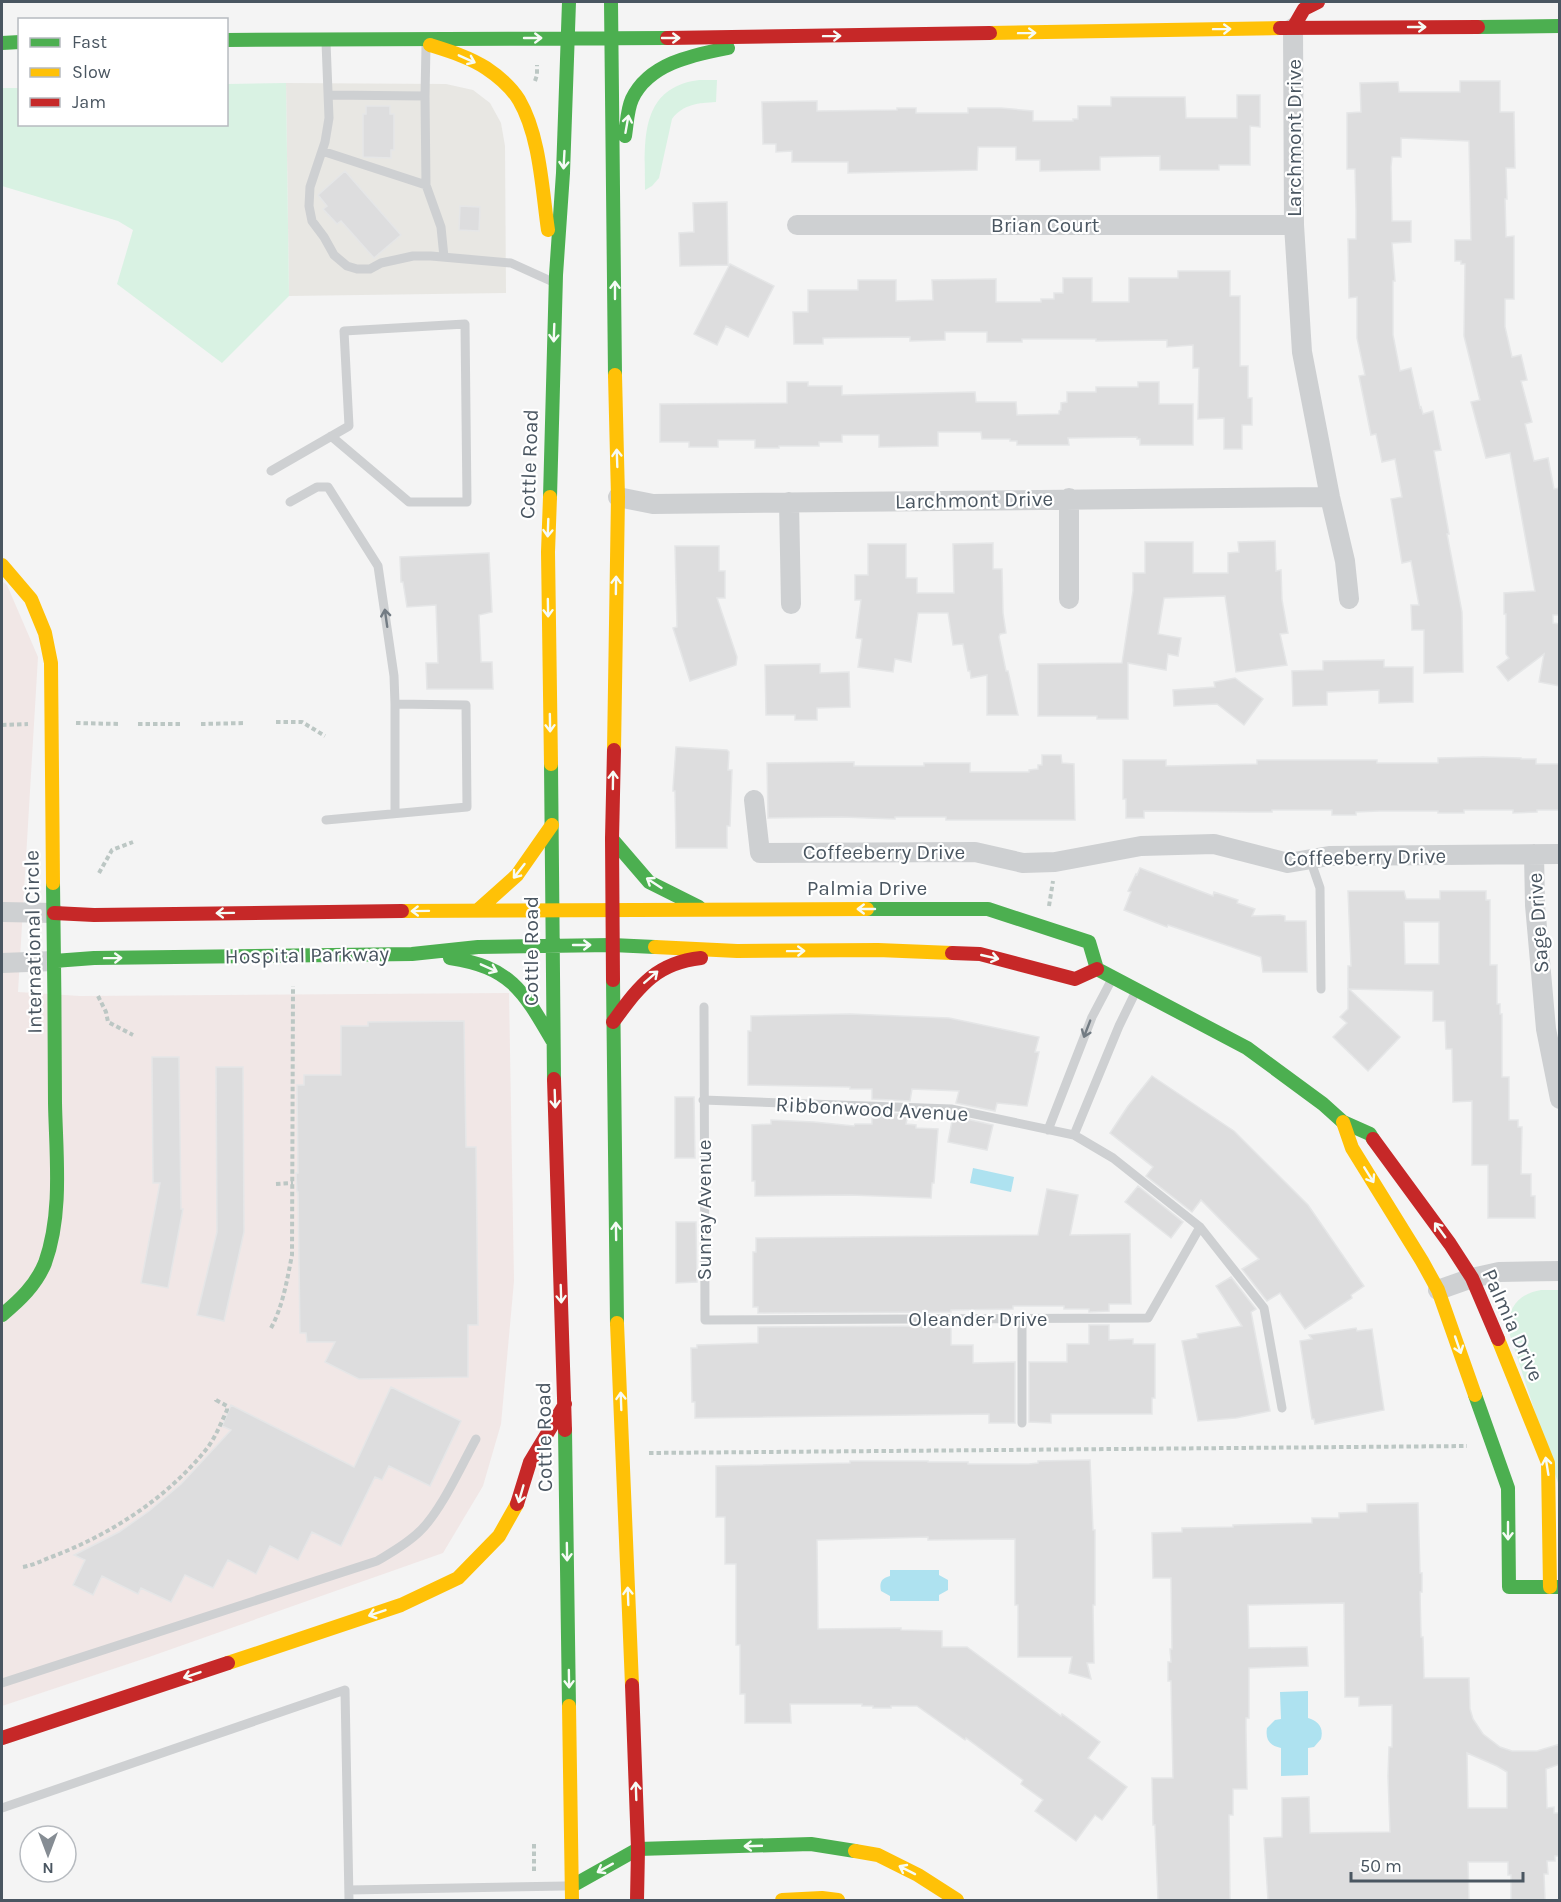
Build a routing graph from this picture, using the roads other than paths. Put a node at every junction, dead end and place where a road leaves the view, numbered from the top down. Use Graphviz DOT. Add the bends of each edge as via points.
graph roads {
  1 [pos="569,2"];
  2 [pos="611,2"];
  3 [pos="1318,2"];
  4 [pos="1560,26"];
  5 [pos="1293,28"];
  6 [pos="774,37"];
  7 [pos="568,38"];
  8 [pos="612,38"];
  9 [pos="412,39"];
  10 [pos="228,40"];
  11 [pos="326,40"];
  12 [pos="18,42"];
  13 [pos="2,43"];
  14 [pos="426,44"];
  15 [pos="328,95"];
  16 [pos="425,96"];
  17 [pos="322,151"];
  18 [pos="426,184"];
  19 [pos="614,202"];
  20 [pos="797,225"];
  21 [pos="1294,225"];
  22 [pos="444,257"];
  23 [pos="556,279"];
  24 [pos="331,436"];
  25 [pos="270,471"];
  26 [pos="618,496"];
  27 [pos="1330,497"];
  28 [pos="1069,498"];
  29 [pos="290,501"];
  30 [pos="789,502"];
  31 [pos="2,565"];
  32 [pos="1069,599"];
  33 [pos="1349,599"];
  34 [pos="791,604"];
  35 [pos="395,704"];
  36 [pos="754,800"];
  37 [pos="395,813"];
  38 [pos="326,820"];
  39 [pos="552,825"];
  40 [pos="612,839"];
  41 [pos="1534,854"];
  42 [pos="1560,854"];
  43 [pos="1310,859"];
  44 [pos="478,910"];
  45 [pos="552,910"];
  46 [pos="612,910"];
  47 [pos="705,910"];
  48 [pos="2,912"];
  49 [pos="54,913"];
  50 [pos="612,945"];
  51 [pos="552,946"];
  52 [pos="737,951"];
  53 [pos="412,954"];
  54 [pos="54,961"];
  55 [pos="2,963"];
  56 [pos="1097,969"];
  57 [pos="1113,977"];
  58 [pos="1136,989"];
  59 [pos="1321,989"];
  60 [pos="704,1007"];
  61 [pos="613,1022"];
  62 [pos="553,1041"];
  63 [pos="1560,1099"];
  64 [pos="703,1101"];
  65 [pos="1343,1122"];
  66 [pos="1048,1130"];
  67 [pos="1074,1135"];
  68 [pos="1200,1227"];
  69 [pos="1560,1271"];
  70 [pos="1472,1278"];
  71 [pos="1438,1290"];
  72 [pos="2,1315"];
  73 [pos="1022,1318"];
  74 [pos="705,1320"];
  75 [pos="565,1404"];
  76 [pos="1282,1408"];
  77 [pos="1022,1423"];
  78 [pos="476,1439"];
  79 [pos="1555,1587"];
  80 [pos="2,1683"];
  81 [pos="2,1738"];
  82 [pos="2,1808"];
  83 [pos="638,1849"];
  84 [pos="349,1890"];
  85 [pos="572,1893"];
  86 [pos="349,1900"];
  87 [pos="637,1900"];
  88 [pos="782,1900"];
  89 [pos="838,1900"];
  90 [pos="957,1900"];
  1 -- 7 [label="main road, Cottle Road"];
  2 -- 8 [label="main road"];
  3 -- 5 [label="main road" via="1304,9"];
  5 -- 4 [label="main road, one-way"];
  6 -- 5 [label="main road, one-way"];
  5 -- 21 [label="street, Larchmont Drive"];
  8 -- 6 [label="main road, one-way"];
  19 -- 6 [label="main road, one-way" via="632,99 645,80 664,65"];
  7 -- 8 [label="main road"];
  9 -- 7 [label="main road, one-way"];
  7 -- 23 [label="main road, Cottle Road, one-way"];
  8 -- 19 [label="main road"];
  9 -- 11 [label="main road"];
  9 -- 14 [label="main road"];
  10 -- 11 [label="main road"];
  11 -- 15 [label="lane"];
  12 -- 13 [label="main road"];
  14 -- 16 [label="lane"];
  14 -- 23 [label="main road, one-way" via="485,67 518,99 536,153"];
  15 -- 16 [label="lane"];
  15 -- 17 [label="lane" via="329,118"];
  16 -- 18 [label="lane"];
  17 -- 18 [label="lane"];
  17 -- 22 [label="lane" via="310,187 309,206 312,221 334,255 357,269 413,256"];
  18 -- 22 [label="lane" via="441,227"];
  26 -- 19 [label="main road, one-way"];
  20 -- 21 [label="street, Brian Court"];
  21 -- 27 [label="street, Larchmont Drive" via="1302,352"];
  22 -- 23 [label="lane" via="511,263"];
  23 -- 39 [label="main road, Cottle Road, one-way" via="548,552"];
  24 -- 24 [label="lane" via="409,502 467,501 465,324 344,331 349,426"];
  24 -- 25 [label="lane"];
  26 -- 30 [label="street, Larchmont Drive" via="653,504"];
  40 -- 26 [label="main road, one-way"];
  27 -- 28 [label="street, Larchmont Drive"];
  27 -- 33 [label="street, Larchmont Drive" via="1345,561"];
  28 -- 30 [label="street, Larchmont Drive"];
  28 -- 32 [label="street"];
  35 -- 29 [label="lane, one-way" via="378,566 328,487 317,487"];
  30 -- 34 [label="street"];
  31 -- 49 [label="main road, International Circle" via="31,599 45,633 51,663"];
  35 -- 37 [label="lane"];
  35 -- 37 [label="lane" via="466,705 467,807"];
  36 -- 43 [label="street, Coffeeberry Drive" via="759,853 975,852 1023,863 1055,862 1141,846 1214,844 1288,863"];
  37 -- 38 [label="lane"];
  39 -- 44 [label="main road, one-way" via="517,875"];
  39 -- 45 [label="main road, Cottle Road"];
  40 -- 46 [label="main road"];
  47 -- 40 [label="main road, one-way" via="649,882"];
  41 -- 42 [label="street, Coffeeberry Drive"];
  41 -- 43 [label="street, Coffeeberry Drive"];
  41 -- 63 [label="street, Sage Drive" via="1546,1029"];
  43 -- 59 [label="lane" via="1320,888"];
  44 -- 45 [label="main road, Hospital Parkway"];
  44 -- 49 [label="main road, Hospital Parkway, one-way"];
  45 -- 46 [label="main road, Hospital Parkway"];
  45 -- 51 [label="main road, Cottle Road"];
  46 -- 47 [label="main road, Palmia Drive"];
  46 -- 50 [label="main road"];
  56 -- 47 [label="main road, Palmia Drive, one-way" via="1089,942 988,909"];
  48 -- 49 [label="street, Hospital Parkway"];
  49 -- 54 [label="main road, International Circle"];
  51 -- 50 [label="main road, Hospital Parkway, one-way"];
  50 -- 52 [label="main road"];
  50 -- 61 [label="main road"];
  51 -- 53 [label="main road, Hospital Parkway" via="478,947"];
  51 -- 62 [label="main road, Cottle Road"];
  52 -- 56 [label="main road, one-way" via="980,954 1075,979"];
  61 -- 52 [label="main road, one-way" via="654,973 669,965"];
  54 -- 53 [label="main road, Hospital Parkway, one-way"];
  53 -- 62 [label="main road, one-way" via="462,959 501,973 519,987"];
  54 -- 55 [label="street, Hospital Parkway"];
  54 -- 72 [label="main road, International Circle" via="56,1208 45,1264 35,1285"];
  56 -- 57 [label="main road, Palmia Drive"];
  57 -- 58 [label="main road, Palmia Drive"];
  57 -- 66 [label="lane, one-way" via="1092,1017"];
  58 -- 65 [label="main road, Palmia Drive" via="1247,1048"];
  58 -- 67 [label="lane"];
  60 -- 64 [label="lane, Sunray Avenue"];
  83 -- 61 [label="main road, one-way" via="616,1289"];
  62 -- 75 [label="main road, Cottle Road, one-way"];
  64 -- 66 [label="lane, Ribbonwood Avenue" via="951,1108"];
  64 -- 74 [label="lane, Sunray Avenue"];
  70 -- 65 [label="main road, Palmia Drive, one-way" via="1371,1134"];
  65 -- 71 [label="main road, Palmia Drive, one-way" via="1352,1148"];
  66 -- 67 [label="lane, Ribbonwood Avenue"];
  67 -- 68 [label="lane, Ribbonwood Avenue" via="1113,1158"];
  68 -- 73 [label="lane, Oleander Drive" via="1148,1318"];
  68 -- 76 [label="lane, Ribbonwood Avenue" via="1264,1308"];
  69 -- 70 [label="street" via="1499,1272"];
  70 -- 71 [label="street"];
  79 -- 70 [label="main road, Palmia Drive, one-way" via="1548,1463"];
  71 -- 79 [label="main road, Palmia Drive, one-way" via="1508,1488 1509,1587"];
  73 -- 74 [label="lane, Oleander Drive"];
  73 -- 77 [label="lane"];
  75 -- 81 [label="main road, one-way" via="530,1462 518,1505 499,1536 458,1578 401,1605"];
  75 -- 85 [label="main road, Cottle Road, one-way"];
  78 -- 80 [label="lane" via="422,1530 377,1561"];
  82 -- 84 [label="lane" via="345,1690"];
  83 -- 85 [label="main road, one-way"];
  83 -- 87 [label="main road"];
  90 -- 83 [label="main road, one-way" via="878,1855 811,1844"];
  84 -- 85 [label="lane"];
  84 -- 86 [label="lane"];
  88 -- 89 [label="main road"];
}
